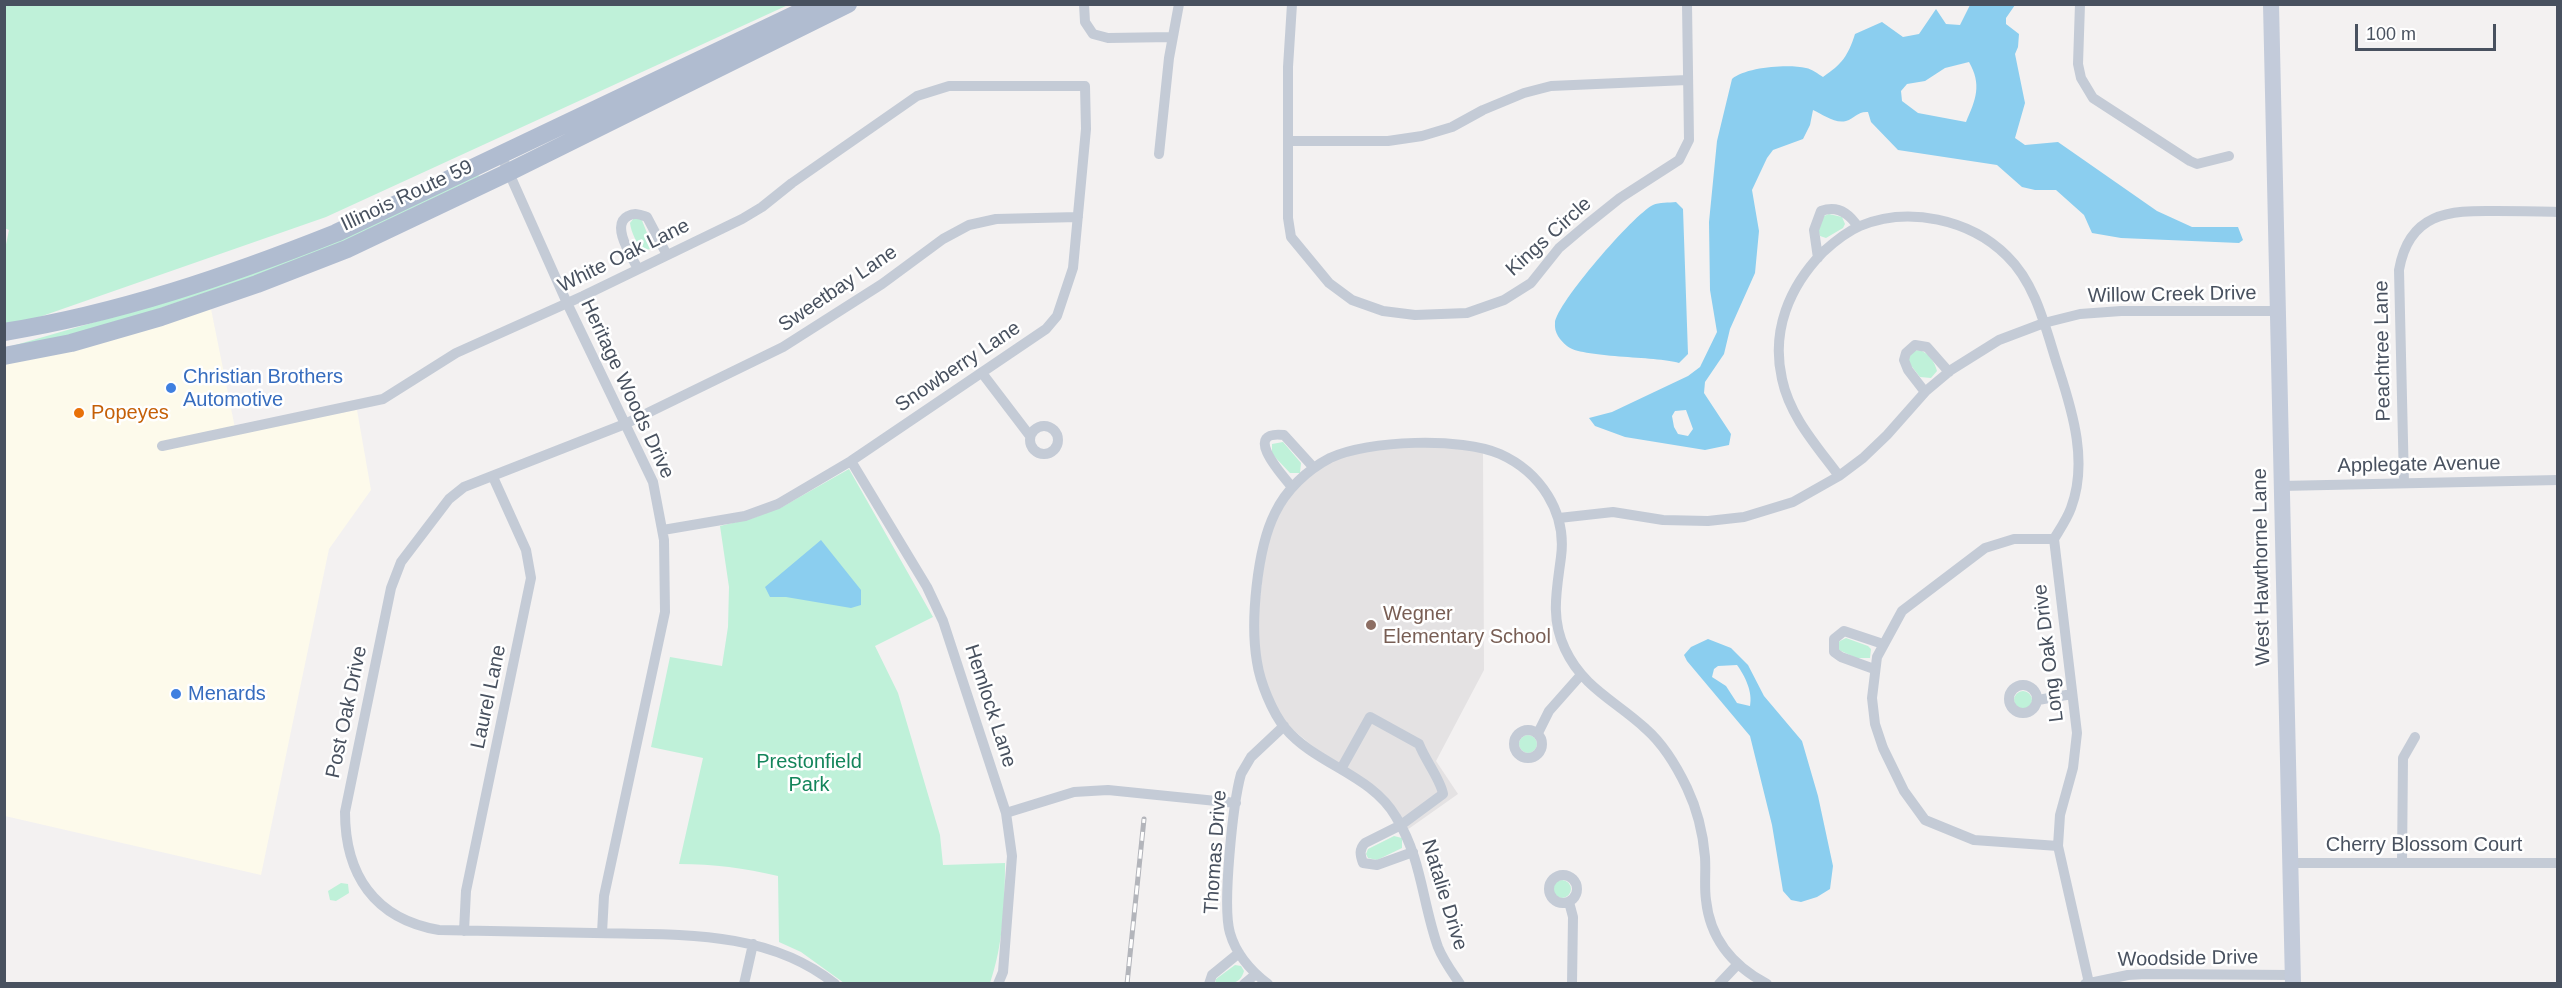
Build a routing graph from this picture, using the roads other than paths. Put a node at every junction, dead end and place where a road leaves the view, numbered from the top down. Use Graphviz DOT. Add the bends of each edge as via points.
graph roads {
  1 [pos="817,4"];
  2 [pos="848,4"];
  3 [pos="1084,4"];
  4 [pos="1179,4"];
  5 [pos="1292,4"];
  6 [pos="1687,4"];
  7 [pos="2080,4"];
  8 [pos="2271,4"];
  9 [pos="1173,37"];
  10 [pos="1687,80"];
  11 [pos="1085,86"];
  12 [pos="1289,141"];
  13 [pos="1160,154"];
  14 [pos="501,155"];
  15 [pos="2229,156"];
  16 [pos="509,172"];
  17 [pos="2558,212"];
  18 [pos="1078,218"];
  19 [pos="1858,227"];
  20 [pos="666,255"];
  21 [pos="1818,258"];
  22 [pos="638,269"];
  23 [pos="567,303"];
  24 [pos="2277,311"];
  25 [pos="2044,322"];
  26 [pos="4,332"];
  27 [pos="4,356"];
  28 [pos="1949,372"];
  29 [pos="982,373"];
  30 [pos="1925,392"];
  31 [pos="625,424"];
  32 [pos="1030,436"];
  33 [pos="162,446"];
  34 [pos="851,461"];
  35 [pos="1314,468"];
  36 [pos="1839,476"];
  37 [pos="493,477"];
  38 [pos="2558,480"];
  39 [pos="2404,483"];
  40 [pos="2281,486"];
  41 [pos="1292,487"];
  42 [pos="1559,518"];
  43 [pos="663,530"];
  44 [pos="2054,540"];
  45 [pos="1883,644"];
  46 [pos="1875,669"];
  47 [pos="1580,676"];
  48 [pos="2072,694"];
  49 [pos="2038,700"];
  50 [pos="1284,726"];
  51 [pos="1538,733"];
  52 [pos="2415,737"];
  53 [pos="1341,768"];
  54 [pos="1236,803"];
  55 [pos="1006,813"];
  56 [pos="1401,825"];
  57 [pos="2058,846"];
  58 [pos="1413,852"];
  59 [pos="2290,863"];
  60 [pos="2402,863"];
  61 [pos="2558,864"];
  62 [pos="1569,902"];
  63 [pos="464,931"];
  64 [pos="602,933"];
  65 [pos="753,944"];
  66 [pos="1239,953"];
  67 [pos="1737,965"];
  68 [pos="1256,974"];
  69 [pos="2292,979"];
  70 [pos="1460,983"];
  71 [pos="2090,983"];
  72 [pos="744,984"];
  73 [pos="835,984"];
  74 [pos="998,984"];
  75 [pos="1209,984"];
  76 [pos="1245,984"];
  77 [pos="1268,984"];
  78 [pos="1572,984"];
  79 [pos="1719,984"];
  80 [pos="1767,984"];
  81 [pos="2085,984"];
  1 -- 14 [label="main road, Illinois Route 59"];
  2 -- 16 [label="main road, Illinois Route 59"];
  3 -- 9 [label="street" via="1085,22 1093,34 1108,39"];
  4 -- 9 [label="street"];
  5 -- 12 [label="street, Kings Circle"];
  6 -- 10 [label="street"];
  7 -- 15 [label="street" via="2078,64 2093,98 2197,164"];
  8 -- 24 [label="street, West Hawthorne Lane"];
  9 -- 13 [label="street"];
  10 -- 12 [label="street" via="1551,86 1524,93 1452,127 1422,136 1388,141"];
  10 -- 12 [label="street, Kings Circle" via="1689,140 1678,160 1585,226 1559,248 1531,283 1503,300 1467,313 1415,315 1383,311 1352,300 1329,283 1291,237"];
  11 -- 18 [label="street, Snowberry Lane" via="1086,129"];
  11 -- 20 [label="street, White Oak Lane" via="949,86 917,96 762,207"];
  14 -- 16 [label="street, Heritage Woods Drive"];
  14 -- 26 [label="main road, Illinois Route 59" via="384,212 267,261 125,307"];
  16 -- 23 [label="street, Heritage Woods Drive"];
  16 -- 27 [label="main road, Illinois Route 59" via="347,249 266,281 121,329"];
  17 -- 39 [label="street, Peachtree Lane" via="2463,210 2437,216 2422,225 2405,248 2399,270"];
  18 -- 29 [label="street, Snowberry Lane" via="1073,268 1058,316"];
  18 -- 31 [label="street, Sweetbay Lane" via="996,219 969,225 783,347"];
  19 -- 21 [label="street" via="1835,240"];
  19 -- 21 [label="street" via="1838,209 1821,212 1814,230"];
  19 -- 25 [label="street" via="1916,217 1941,220 1972,231 2007,256 2021,273"];
  20 -- 22 [label="street, White Oak Lane"];
  20 -- 22 [label="street" via="647,217 625,217 622,235"];
  21 -- 36 [label="street" via="1806,269 1785,308 1780,331 1780,368 1795,414"];
  22 -- 23 [label="street, White Oak Lane"];
  23 -- 31 [label="street, Heritage Woods Drive"];
  23 -- 33 [label="street, White Oak Lane" via="456,352 382,399"];
  24 -- 25 [label="street, Willow Creek Drive" via="2112,312"];
  24 -- 40 [label="street, West Hawthorne Lane"];
  25 -- 28 [label="street, Willow Creek Drive" via="1999,340"];
  25 -- 44 [label="street" via="2067,395 2077,446 2075,494"];
  28 -- 30 [label="street, Willow Creek Drive"];
  28 -- 30 [label="street" via="1927,347 1910,348 1904,360"];
  29 -- 32 [label="street"];
  29 -- 34 [label="street, Snowberry Lane"];
  30 -- 36 [label="street, Willow Creek Drive" via="1887,435"];
  31 -- 37 [label="street, Post Oak Drive"];
  31 -- 43 [label="street, Heritage Woods Drive" via="653,482"];
  34 -- 43 [label="street, Snowberry Lane" via="778,504 745,516"];
  34 -- 55 [label="street, Hemlock Lane" via="927,587 943,621"];
  35 -- 41 [label="street"];
  35 -- 41 [label="street" via="1284,435 1268,438 1264,447 1267,456"];
  35 -- 42 [label="street" via="1349,450 1376,444 1470,445 1504,456 1531,473 1548,494"];
  36 -- 42 [label="street, Willow Creek Drive" via="1793,502 1731,519 1683,521 1613,512"];
  37 -- 63 [label="street, Laurel Lane" via="526,550 531,578 466,891"];
  37 -- 63 [label="street, Post Oak Drive" via="464,487 449,499 401,562 391,588 345,812 351,863 375,899 397,916 420,926"];
  38 -- 39 [label="street, Applegate Avenue"];
  39 -- 40 [label="street, Applegate Avenue"];
  40 -- 59 [label="street, West Hawthorne Lane"];
  41 -- 50 [label="street" via="1275,512 1265,539 1254,635 1258,668"];
  42 -- 47 [label="street" via="1562,548 1556,618 1562,643"];
  43 -- 64 [label="street, Heritage Woods Drive" via="665,612 604,896"];
  44 -- 45 [label="street" via="2014,539 1975,554 1902,611"];
  44 -- 48 [label="street, Long Oak Drive"];
  45 -- 46 [label="street"];
  45 -- 46 [label="street" via="1844,631 1834,639 1834,652"];
  46 -- 57 [label="street" via="1872,698 1878,734 1900,785 1925,820 1974,840"];
  47 -- 51 [label="street" via="1549,711"];
  47 -- 67 [label="street" via="1648,730 1679,772 1701,830 1708,913"];
  48 -- 49 [label="street"];
  48 -- 57 [label="street, Long Oak Drive" via="2076,744 2060,815"];
  50 -- 53 [label="street, Natalie Drive" via="1315,754"];
  50 -- 54 [label="street, Thomas Drive" via="1245,765"];
  52 -- 60 [label="street" via="2403,758"];
  53 -- 56 [label="street, Natalie Drive" via="1390,807"];
  53 -- 56 [label="street" via="1370,717 1419,744 1443,794"];
  54 -- 55 [label="street" via="1108,790 1074,792"];
  54 -- 66 [label="street, Thomas Drive" via="1227,904 1230,933"];
  55 -- 74 [label="street, Hemlock Lane" via="1012,856 1004,972"];
  56 -- 58 [label="street, Natalie Drive"];
  56 -- 58 [label="street" via="1365,843 1361,847 1363,862 1377,865"];
  57 -- 71 [label="street, Long Oak Drive"];
  58 -- 70 [label="street, Natalie Drive" via="1437,944"];
  59 -- 60 [label="street, Cherry Blossom Court"];
  59 -- 69 [label="street, West Hawthorne Lane"];
  60 -- 61 [label="street, Cherry Blossom Court"];
  62 -- 78 [label="street" via="1573,918"];
  63 -- 64 [label="street, Post Oak Drive"];
  64 -- 65 [label="street, Post Oak Drive" via="706,936"];
  65 -- 72 [label="street"];
  65 -- 73 [label="street, Post Oak Drive" via="794,957"];
  66 -- 68 [label="street, Thomas Drive"];
  66 -- 75 [label="street" via="1212,975"];
  67 -- 79 [label="street"];
  67 -- 80 [label="street"];
  68 -- 76 [label="street"];
  68 -- 77 [label="street, Thomas Drive"];
  69 -- 71 [label="street, Woodside Drive" via="2146,974"];
  71 -- 81 [label="street, Woodside Drive"];
}
